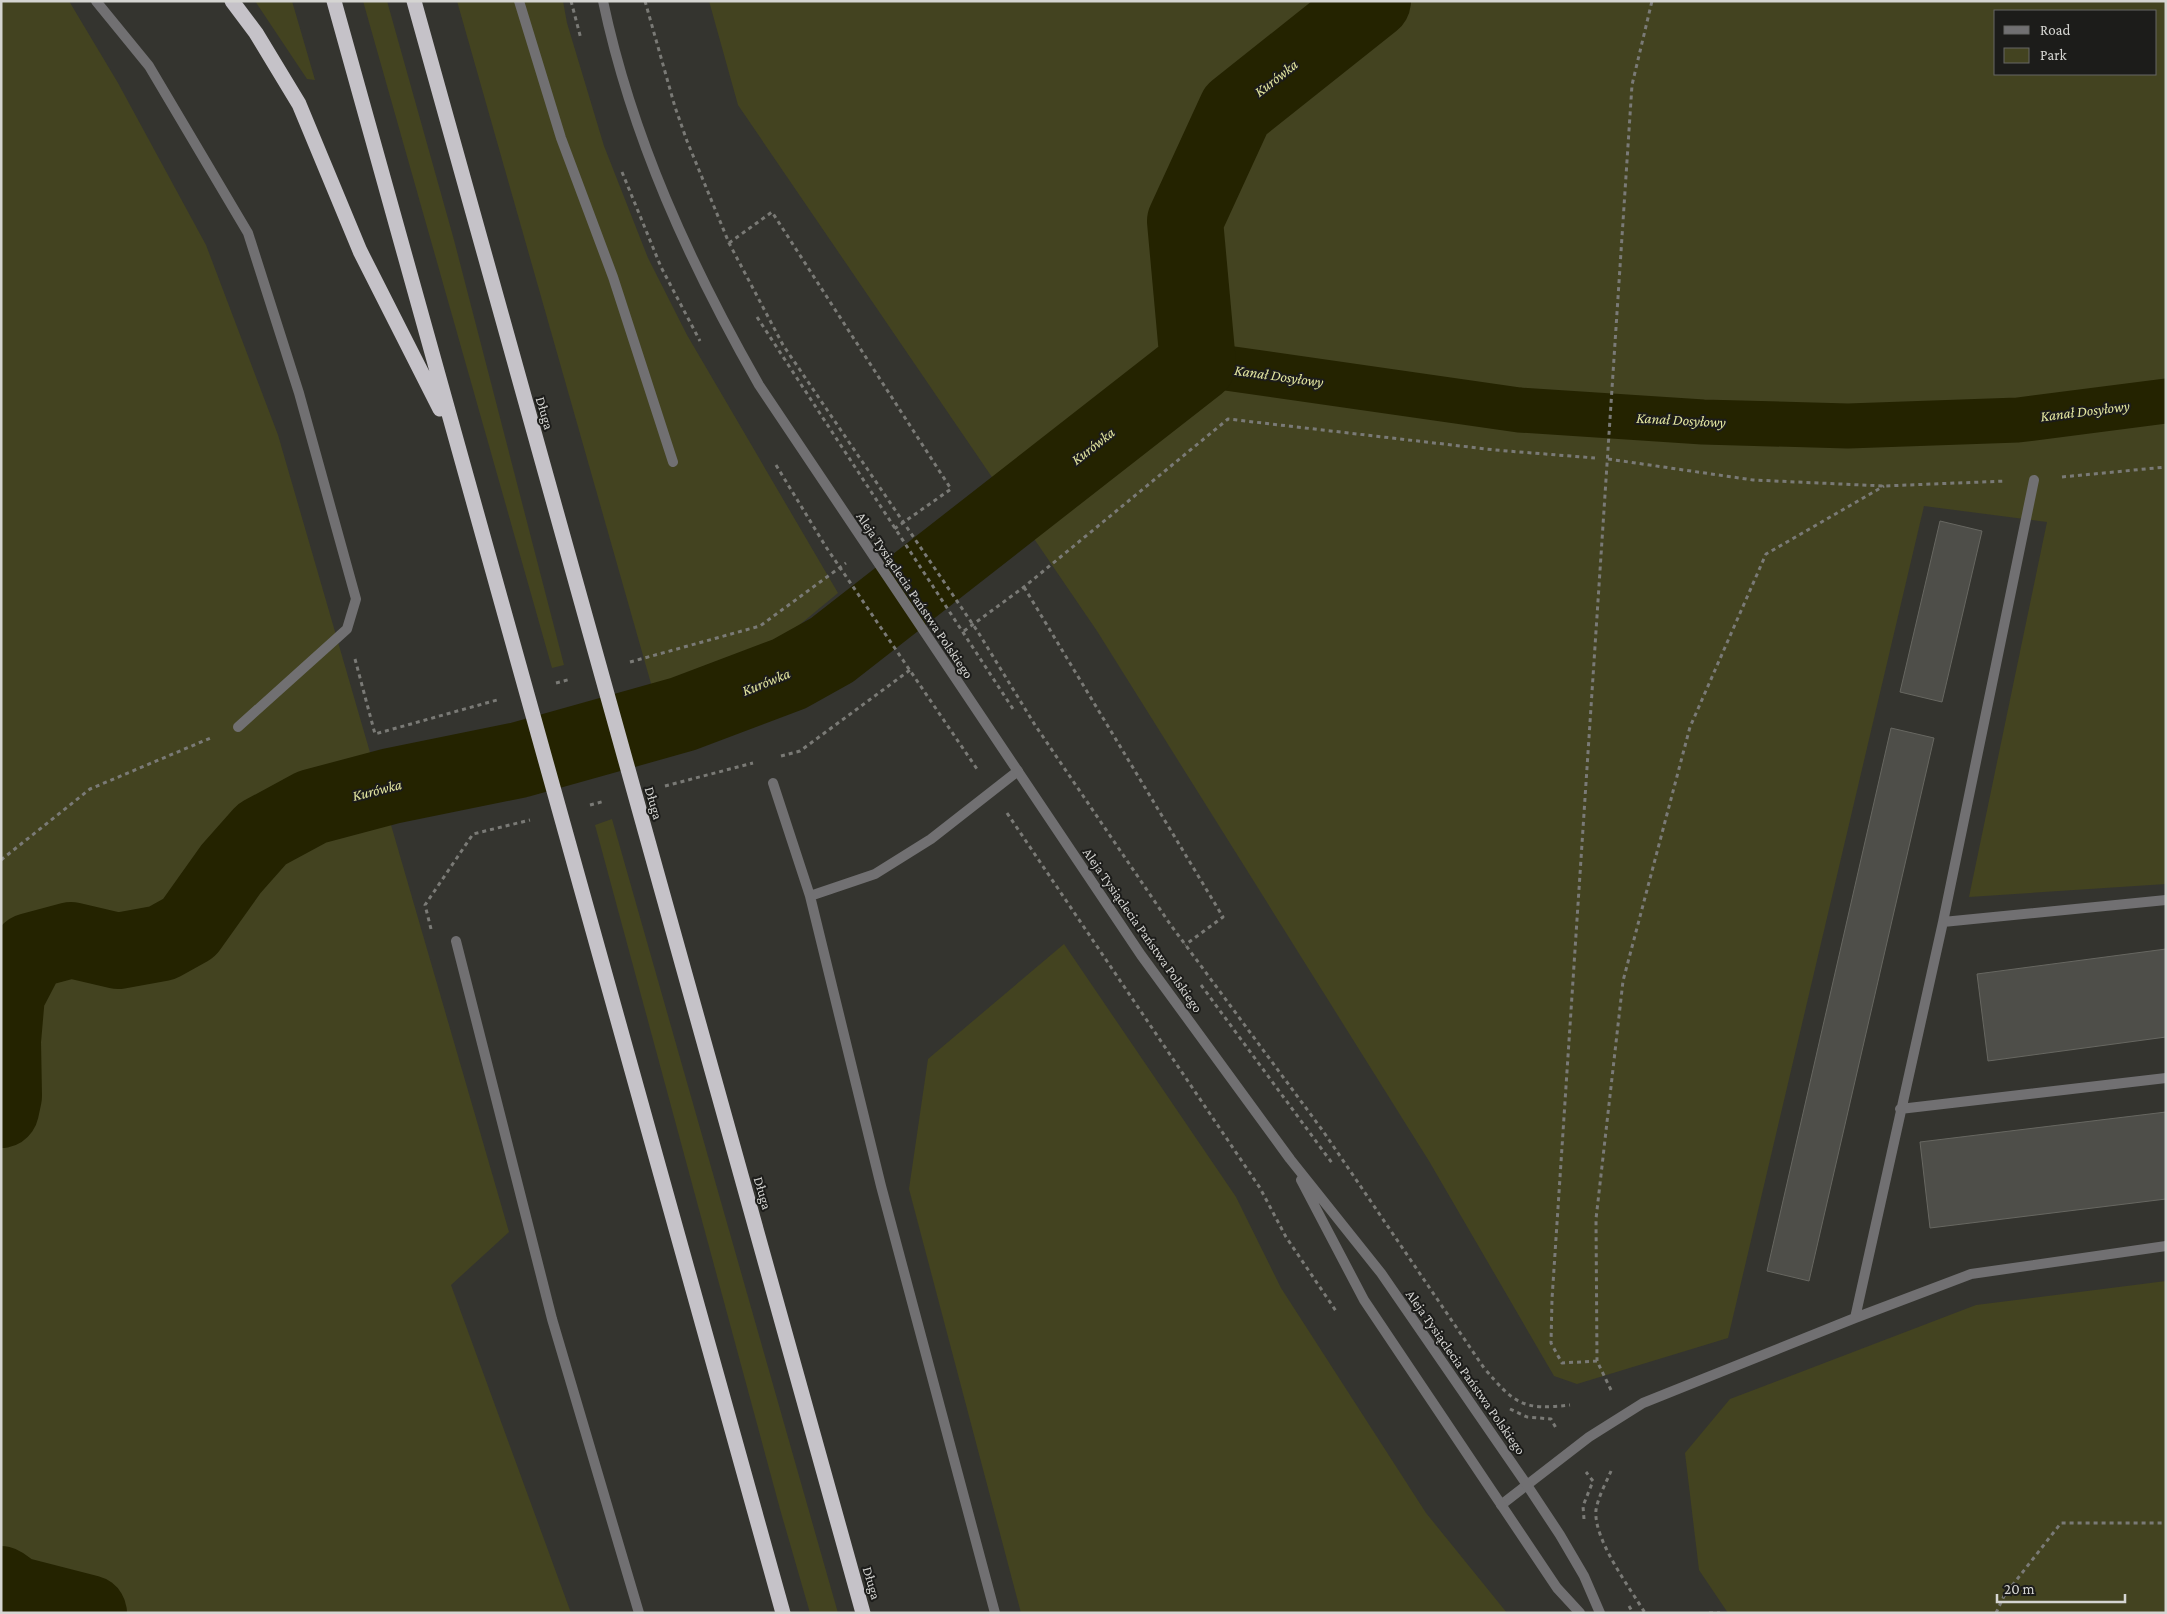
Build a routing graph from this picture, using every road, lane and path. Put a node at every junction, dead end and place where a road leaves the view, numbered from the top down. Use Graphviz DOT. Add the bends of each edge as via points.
graph roads {
  1 [pos="96,1"];
  2 [pos="232,1"];
  3 [pos="334,1"];
  4 [pos="414,1"];
  5 [pos="519,1"];
  6 [pos="603,1"];
  7 [pos="645,1"];
  8 [pos="1652,1"];
  9 [pos="729,243"];
  10 [pos="753,311"];
  11 [pos="456,440"];
  12 [pos="1596,458"];
  13 [pos="1608,459"];
  14 [pos="673,462"];
  15 [pos="2166,467"];
  16 [pos="2034,480"];
  17 [pos="1884,486"];
  18 [pos="889,533"];
  19 [pos="826,547"];
  20 [pos="850,561"];
  21 [pos="1024,586"];
  22 [pos="347,629"];
  23 [pos="960,634"];
  24 [pos="625,664"];
  25 [pos="913,669"];
  26 [pos="577,677"];
  27 [pos="548,685"];
  28 [pos="500,699"];
  29 [pos="1019,719"];
  30 [pos="238,726"];
  31 [pos="771,759"];
  32 [pos="762,761"];
  33 [pos="1018,771"];
  34 [pos="773,783"];
  35 [pos="656,788"];
  36 [pos="992,792"];
  37 [pos="608,800"];
  38 [pos="588,805"];
  39 [pos="531,820"];
  40 [pos="1,860"];
  41 [pos="810,896"];
  42 [pos="2166,900"];
  43 [pos="1942,922"];
  44 [pos="432,934"];
  45 [pos="456,941"];
  46 [pos="1185,945"];
  47 [pos="1200,984"];
  48 [pos="2166,1078"];
  49 [pos="1900,1109"];
  50 [pos="1290,1159"];
  51 [pos="1336,1170"];
  52 [pos="2166,1246"];
  53 [pos="1340,1318"];
  54 [pos="1856,1318"];
  55 [pos="1597,1362"];
  56 [pos="1570,1405"];
  57 [pos="1507,1407"];
  58 [pos="1623,1416"];
  59 [pos="1550,1419"];
  60 [pos="1611,1470"];
  61 [pos="1527,1485"];
  62 [pos="1501,1505"];
  63 [pos="2166,1523"];
  64 [pos="639,1613"];
  65 [pos="783,1613"];
  66 [pos="863,1613"];
  67 [pos="995,1613"];
  68 [pos="1580,1613"];
  69 [pos="1600,1613"];
  70 [pos="1645,1613"];
  71 [pos="1709,1613"];
  72 [pos="1720,1613"];
  73 [pos="1996,1613"];
  1 -- 22 [label="street" via="149,66 248,233 299,393 356,599"];
  2 -- 11 [label="highway" via="256,33 299,104 360,251"];
  3 -- 11 [label="highway"];
  4 -- 66 [label="highway, Długa"];
  5 -- 14 [label="street" via="561,138 612,277"];
  6 -- 33 [label="street, Aleja Tysiąclecia Państwa Polskiego" via="623,82 646,150 693,260 759,385"];
  7 -- 9 [label="path" via="675,107"];
  8 -- 13 [label="path" via="1632,85"];
  9 -- 18 [label="path" via="772,212 951,489"];
  9 -- 46 [label="path" via="782,345 978,632 1035,725"];
  10 -- 29 [label="path"];
  11 -- 65 [label="highway"];
  12 -- 21 [label="path" via="1495,450 1228,419"];
  13 -- 17 [label="path" via="1754,480"];
  13 -- 55 [label="path" via="1551,1343 1562,1363"];
  15 -- 16 [label="path"];
  16 -- 17 [label="path"];
  16 -- 43 [label="street"];
  17 -- 55 [label="path" via="1766,554 1690,727 1623,981 1596,1219"];
  19 -- 36 [label="path"];
  20 -- 24 [label="path" via="760,626"];
  21 -- 23 [label="path"];
  21 -- 46 [label="path" via="1223,917"];
  22 -- 28 [label="path" via="375,734"];
  22 -- 30 [label="street"];
  25 -- 31 [label="path" via="800,751"];
  26 -- 27 [label="path"];
  30 -- 40 [label="path" via="90,789"];
  32 -- 35 [label="path"];
  33 -- 36 [label="street"];
  33 -- 50 [label="street, Aleja Tysiąclecia Państwa Polskiego" via="1141,955"];
  34 -- 41 [label="street"];
  36 -- 41 [label="street" via="931,839 875,874"];
  36 -- 53 [label="path" via="1260,1188 1286,1237"];
  37 -- 38 [label="path"];
  39 -- 44 [label="path" via="473,834 425,905"];
  41 -- 67 [label="street" via="881,1186"];
  42 -- 43 [label="street"];
  43 -- 49 [label="street"];
  45 -- 64 [label="street" via="552,1319"];
  46 -- 56 [label="path" via="1323,1131 1484,1368 1505,1393 1522,1404 1541,1408"];
  47 -- 51 [label="path"];
  48 -- 49 [label="street"];
  49 -- 54 [label="street"];
  50 -- 61 [label="street, Aleja Tysiąclecia Państwa Polskiego" via="1381,1273"];
  50 -- 62 [label="street, Aleja Tysiąclecia Państwa Polskiego" via="1364,1300"];
  52 -- 54 [label="street" via="1971,1274"];
  54 -- 58 [label="street" via="1643,1402"];
  55 -- 58 [label="path"];
  57 -- 59 [label="path" via="1527,1417"];
  58 -- 61 [label="street" via="1589,1437"];
  60 -- 70 [label="path" via="1596,1510 1597,1529"];
  61 -- 62 [label="street"];
  61 -- 69 [label="street, Aleja Tysiąclecia Państwa Polskiego" via="1584,1576"];
  62 -- 68 [label="street, Aleja Tysiąclecia Państwa Polskiego" via="1557,1588"];
  63 -- 73 [label="path" via="2061,1523 2004,1596"];
  71 -- 72 [label="path"];
}
